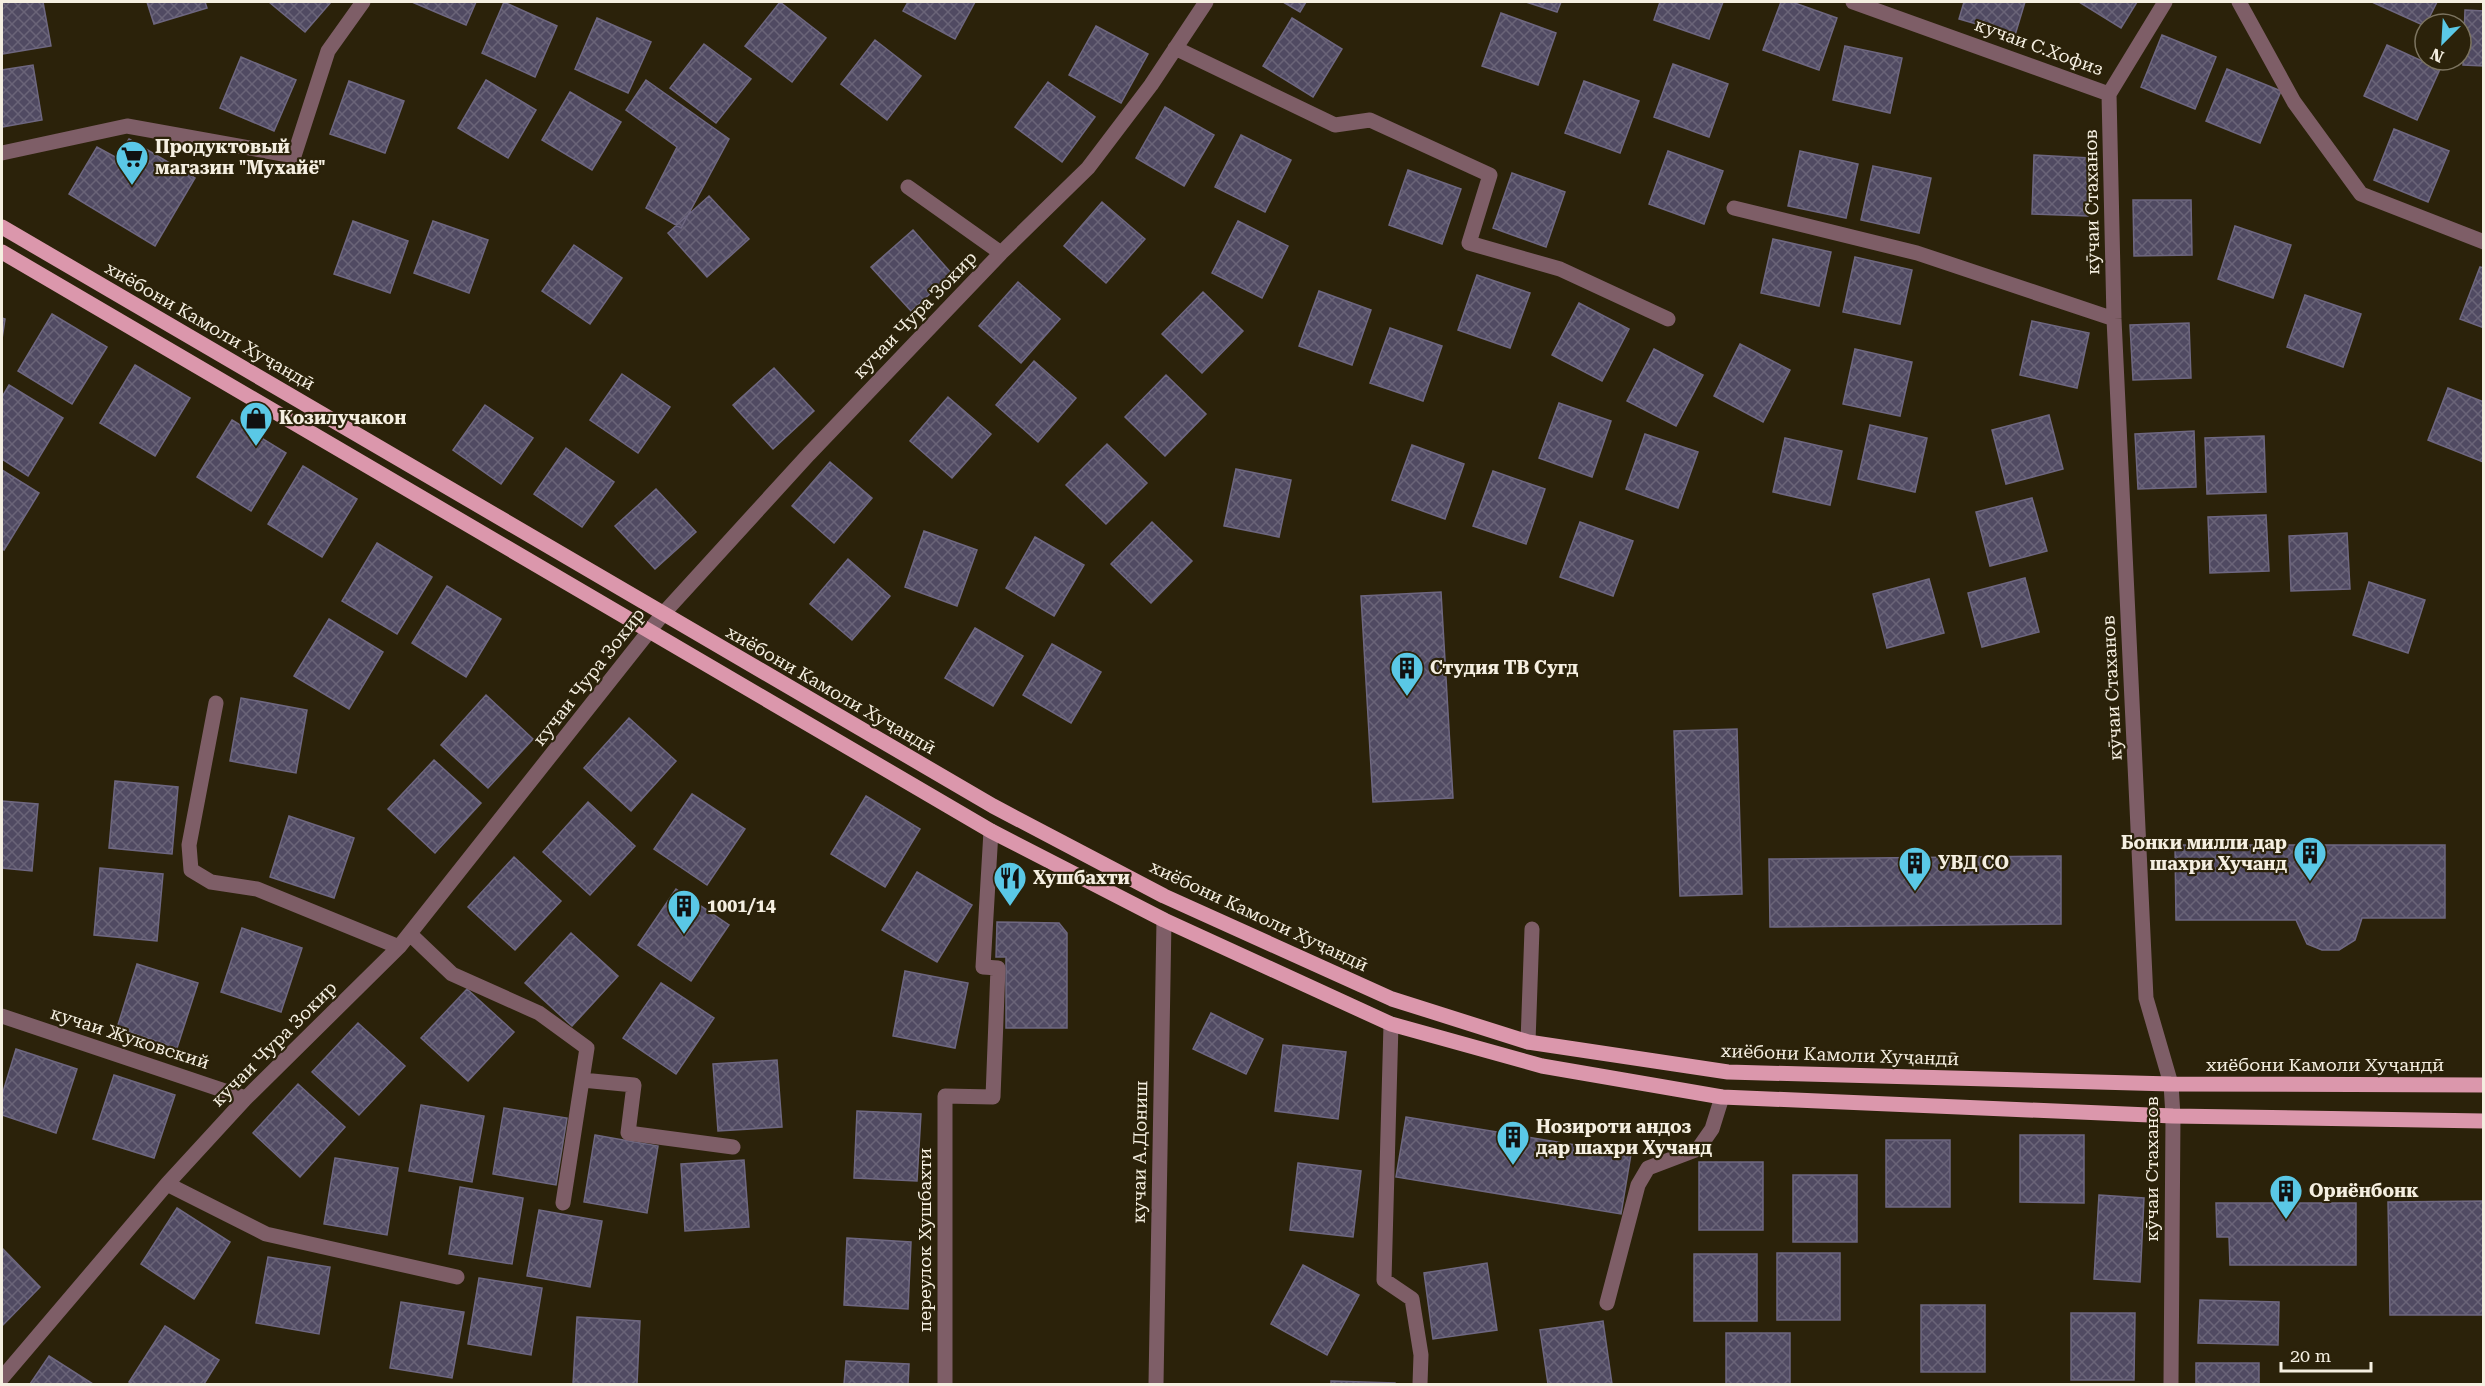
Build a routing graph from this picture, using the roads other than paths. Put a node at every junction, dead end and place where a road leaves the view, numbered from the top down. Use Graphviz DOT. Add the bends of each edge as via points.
graph roads {
  1 [pos="363,2"];
  2 [pos="1206,2"];
  3 [pos="1853,2"];
  4 [pos="2165,2"];
  5 [pos="2239,2"];
  6 [pos="1175,48"];
  7 [pos="2109,94"];
  8 [pos="2,153"];
  9 [pos="908,187"];
  10 [pos="1734,208"];
  11 [pos="2,227"];
  12 [pos="2484,243"];
  13 [pos="2,252"];
  14 [pos="1001,253"];
  15 [pos="1668,319"];
  16 [pos="2114,319"];
  17 [pos="663,615"];
  18 [pos="650,632"];
  19 [pos="216,703"];
  20 [pos="991,831"];
  21 [pos="1164,920"];
  22 [pos="1532,929"];
  23 [pos="410,934"];
  24 [pos="399,946"];
  25 [pos="2,1016"];
  26 [pos="1391,1024"];
  27 [pos="1528,1042"];
  28 [pos="582,1080"];
  29 [pos="2170,1084"];
  30 [pos="2484,1085"];
  31 [pos="1722,1097"];
  32 [pos="246,1098"];
  33 [pos="2173,1116"];
  34 [pos="2484,1121"];
  35 [pos="733,1147"];
  36 [pos="167,1184"];
  37 [pos="563,1203"];
  38 [pos="457,1277"];
  39 [pos="1607,1303"];
  40 [pos="2,1378"];
  41 [pos="945,1384"];
  42 [pos="1156,1384"];
  43 [pos="1420,1384"];
  44 [pos="2171,1384"];
  1 -- 8 [label="street" via="328,51 294,156 127,126"];
  2 -- 6 [label="street, кучаи Чура Зокир"];
  3 -- 7 [label="street, кучаи С.Хофиз"];
  4 -- 7 [label="street"];
  5 -- 12 [label="street" via="2294,102 2361,194"];
  6 -- 14 [label="street, кучаи Чура Зокир" via="1088,168"];
  6 -- 15 [label="street" via="1335,125 1370,120 1490,175 1469,243 1560,269"];
  7 -- 16 [label="street, кӯчаи Стаханов"];
  9 -- 14 [label="street"];
  10 -- 16 [label="street" via="1917,253"];
  11 -- 17 [label="main road, хиёбони Камоли Хуҷандӣ"];
  13 -- 18 [label="main road"];
  14 -- 17 [label="street, кучаи Чура Зокир" via="809,454"];
  16 -- 29 [label="street, кӯчаи Стаханов" via="2146,999"];
  17 -- 18 [label="street, кучаи Чура Зокир"];
  17 -- 27 [label="main road, хиёбони Камоли Хуҷандӣ" via="993,806 1164,896 1392,999"];
  18 -- 20 [label="main road"];
  18 -- 23 [label="street, кучаи Чура Зокир"];
  19 -- 24 [label="street" via="189,845 191,870 211,882 257,889"];
  20 -- 21 [label="main road"];
  20 -- 41 [label="street, переулок Хушбахти" via="983,967 998,968 993,1097 945,1096"];
  21 -- 26 [label="main road"];
  21 -- 42 [label="street, кучаи А.Дониш"];
  22 -- 27 [label="street"];
  23 -- 24 [label="street, кучаи Чура Зокир"];
  23 -- 28 [label="street" via="452,975 539,1012 587,1048"];
  24 -- 32 [label="street, кучаи Чура Зокир"];
  25 -- 32 [label="street, кучаи Жуковский"];
  26 -- 31 [label="main road" via="1542,1066"];
  26 -- 43 [label="street" via="1384,1280 1413,1299 1421,1355"];
  27 -- 29 [label="main road, хиёбони Камоли Хуҷандӣ" via="1728,1072"];
  28 -- 35 [label="street" via="634,1085 628,1133"];
  28 -- 37 [label="street"];
  29 -- 30 [label="main road, хиёбони Камоли Хуҷандӣ"];
  29 -- 33 [label="street, кӯчаи Стаханов"];
  31 -- 33 [label="main road"];
  31 -- 39 [label="street" via="1712,1129 1698,1149 1648,1168 1638,1185"];
  32 -- 36 [label="street, кучаи Чура Зокир"];
  33 -- 34 [label="main road"];
  33 -- 44 [label="street, кӯчаи Стаханов"];
  36 -- 38 [label="street" via="266,1234"];
  36 -- 40 [label="street, кучаи Чура Зокир"];
}
